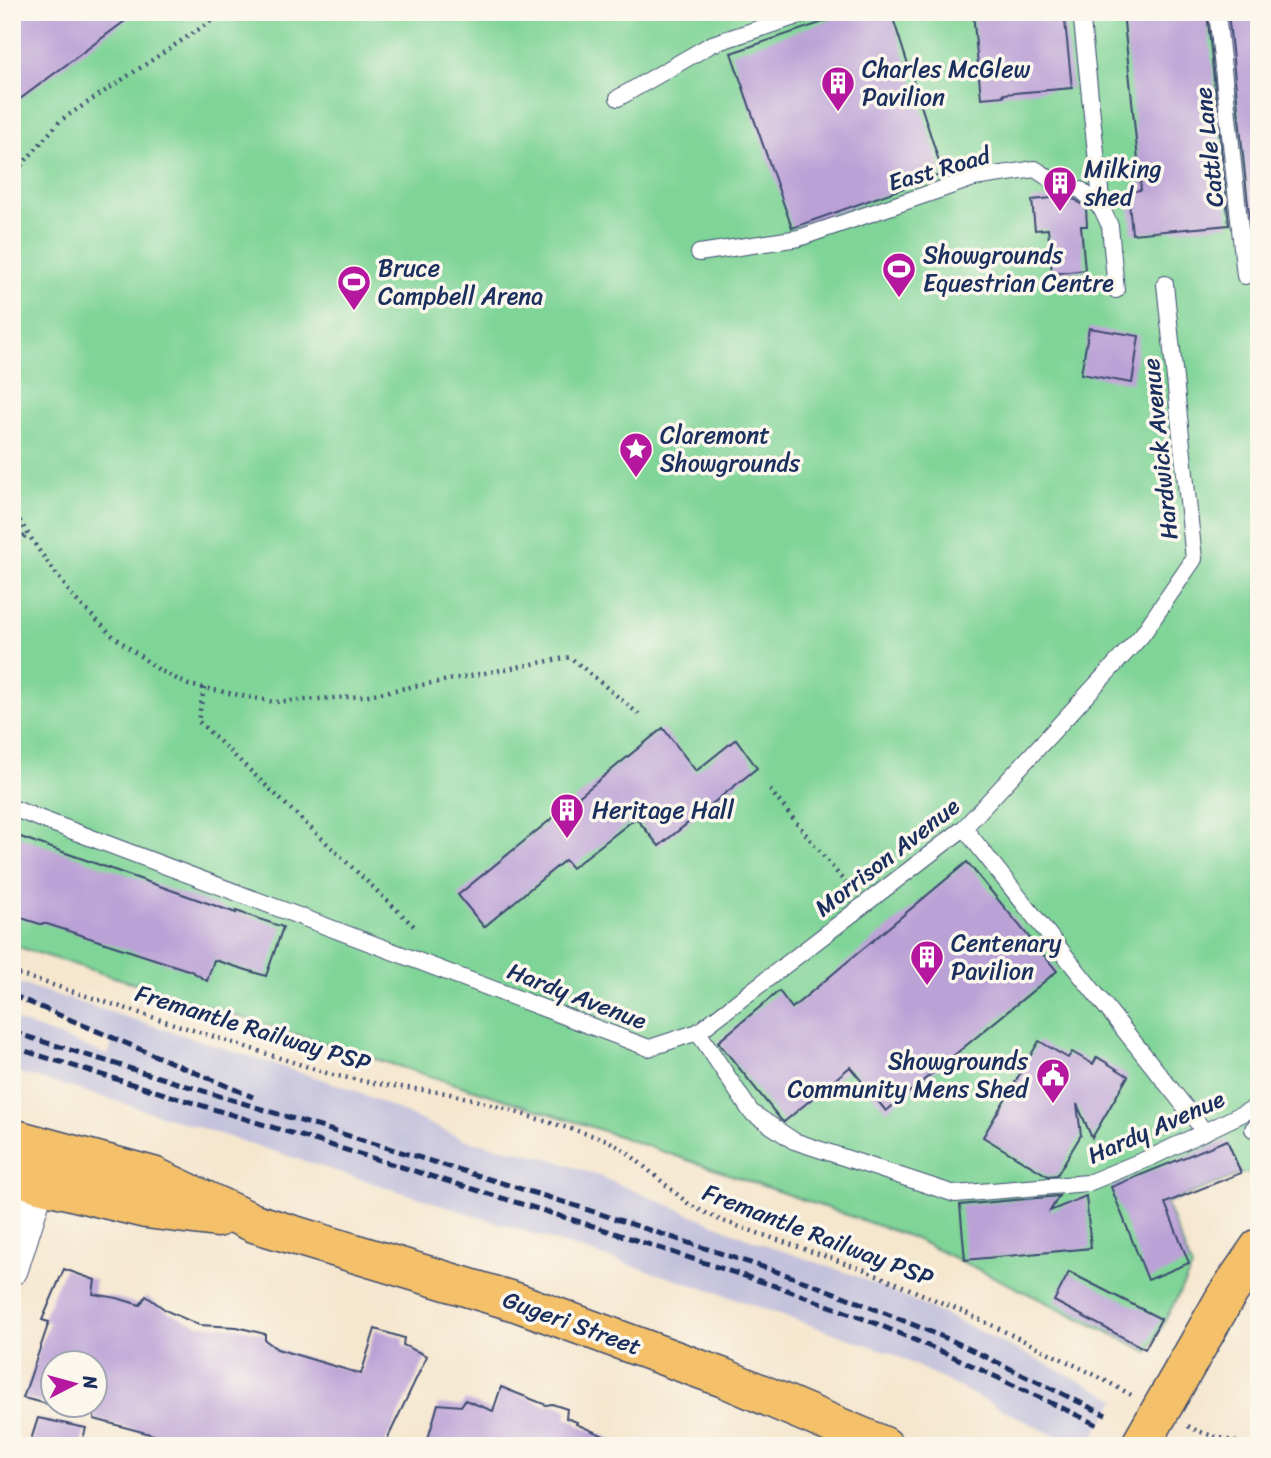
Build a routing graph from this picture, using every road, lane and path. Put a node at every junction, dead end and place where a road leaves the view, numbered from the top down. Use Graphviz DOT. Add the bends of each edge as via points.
graph roads {
  1 [pos="225,12"];
  2 [pos="810,12"];
  3 [pos="1081,12"];
  4 [pos="1217,12"];
  5 [pos="618,98"];
  6 [pos="12,176"];
  7 [pos="1102,209"];
  8 [pos="699,253"];
  9 [pos="1245,276"];
  10 [pos="1165,284"];
  11 [pos="1116,290"];
  12 [pos="12,509"];
  13 [pos="28,534"];
  14 [pos="12,545"];
  15 [pos="1142,635"];
  16 [pos="204,688"];
  17 [pos="641,716"];
  18 [pos="770,790"];
  19 [pos="12,808"];
  20 [pos="964,828"];
  21 [pos="839,876"];
  22 [pos="416,928"];
  23 [pos="12,972"];
  24 [pos="698,1032"];
  25 [pos="1248,1111"];
  26 [pos="1205,1132"];
  27 [pos="12,1138"];
  28 [pos="25,1178"];
  29 [pos="254,1223"];
  30 [pos="1259,1248"];
  31 [pos="12,1269"];
  32 [pos="1259,1356"];
  33 [pos="1259,1396"];
  34 [pos="1163,1404"];
  35 [pos="884,1446"];
  36 [pos="1140,1446"];
  37 [pos="1247,1446"];
  1 -- 6 [label="path" via="61,120"];
  2 -- 5 [label="lane" via="712,44"];
  3 -- 7 [label="lane"];
  4 -- 9 [label="lane, Cattle Lane"];
  7 -- 8 [label="lane, East Road" via="1081,190 1060,186 1035,169 974,178 799,238"];
  7 -- 11 [label="lane" via="1110,226"];
  10 -- 15 [label="lane, Hardwick Avenue" via="1194,558"];
  12 -- 13 [label="path"];
  13 -- 14 [label="path"];
  13 -- 16 [label="path" via="74,598 113,636 159,670"];
  15 -- 20 [label="lane, Morrison Avenue"];
  16 -- 17 [label="path" via="274,702 363,696 570,657"];
  16 -- 22 [label="path" via="198,721"];
  18 -- 21 [label="path"];
  19 -- 24 [label="lane, Hardy Avenue" via="649,1048"];
  20 -- 24 [label="lane, Morrison Avenue"];
  20 -- 26 [label="lane"];
  23 -- 34 [label="path, Fremantle Railway PSP" via="333,1075 472,1099 607,1140 703,1212 865,1269"];
  24 -- 26 [label="lane, Hardy Avenue" via="751,1112 794,1141 955,1194 1088,1183"];
  25 -- 26 [label="lane, Hardy Avenue"];
  27 -- 29 [label="main road, Gugeri Street" via="153,1176"];
  28 -- 29 [label="main road, Gugeri Street" via="146,1209"];
  28 -- 31 [label="street"];
  29 -- 35 [label="main road, Gugeri Street" via="516,1302 724,1378"];
  30 -- 34 [label="main road"];
  32 -- 33 [label="path" via="1255,1372"];
  34 -- 36 [label="main road, bridge"];
  34 -- 37 [label="path, Fremantle Railway PSP" via="1201,1433"];
}
